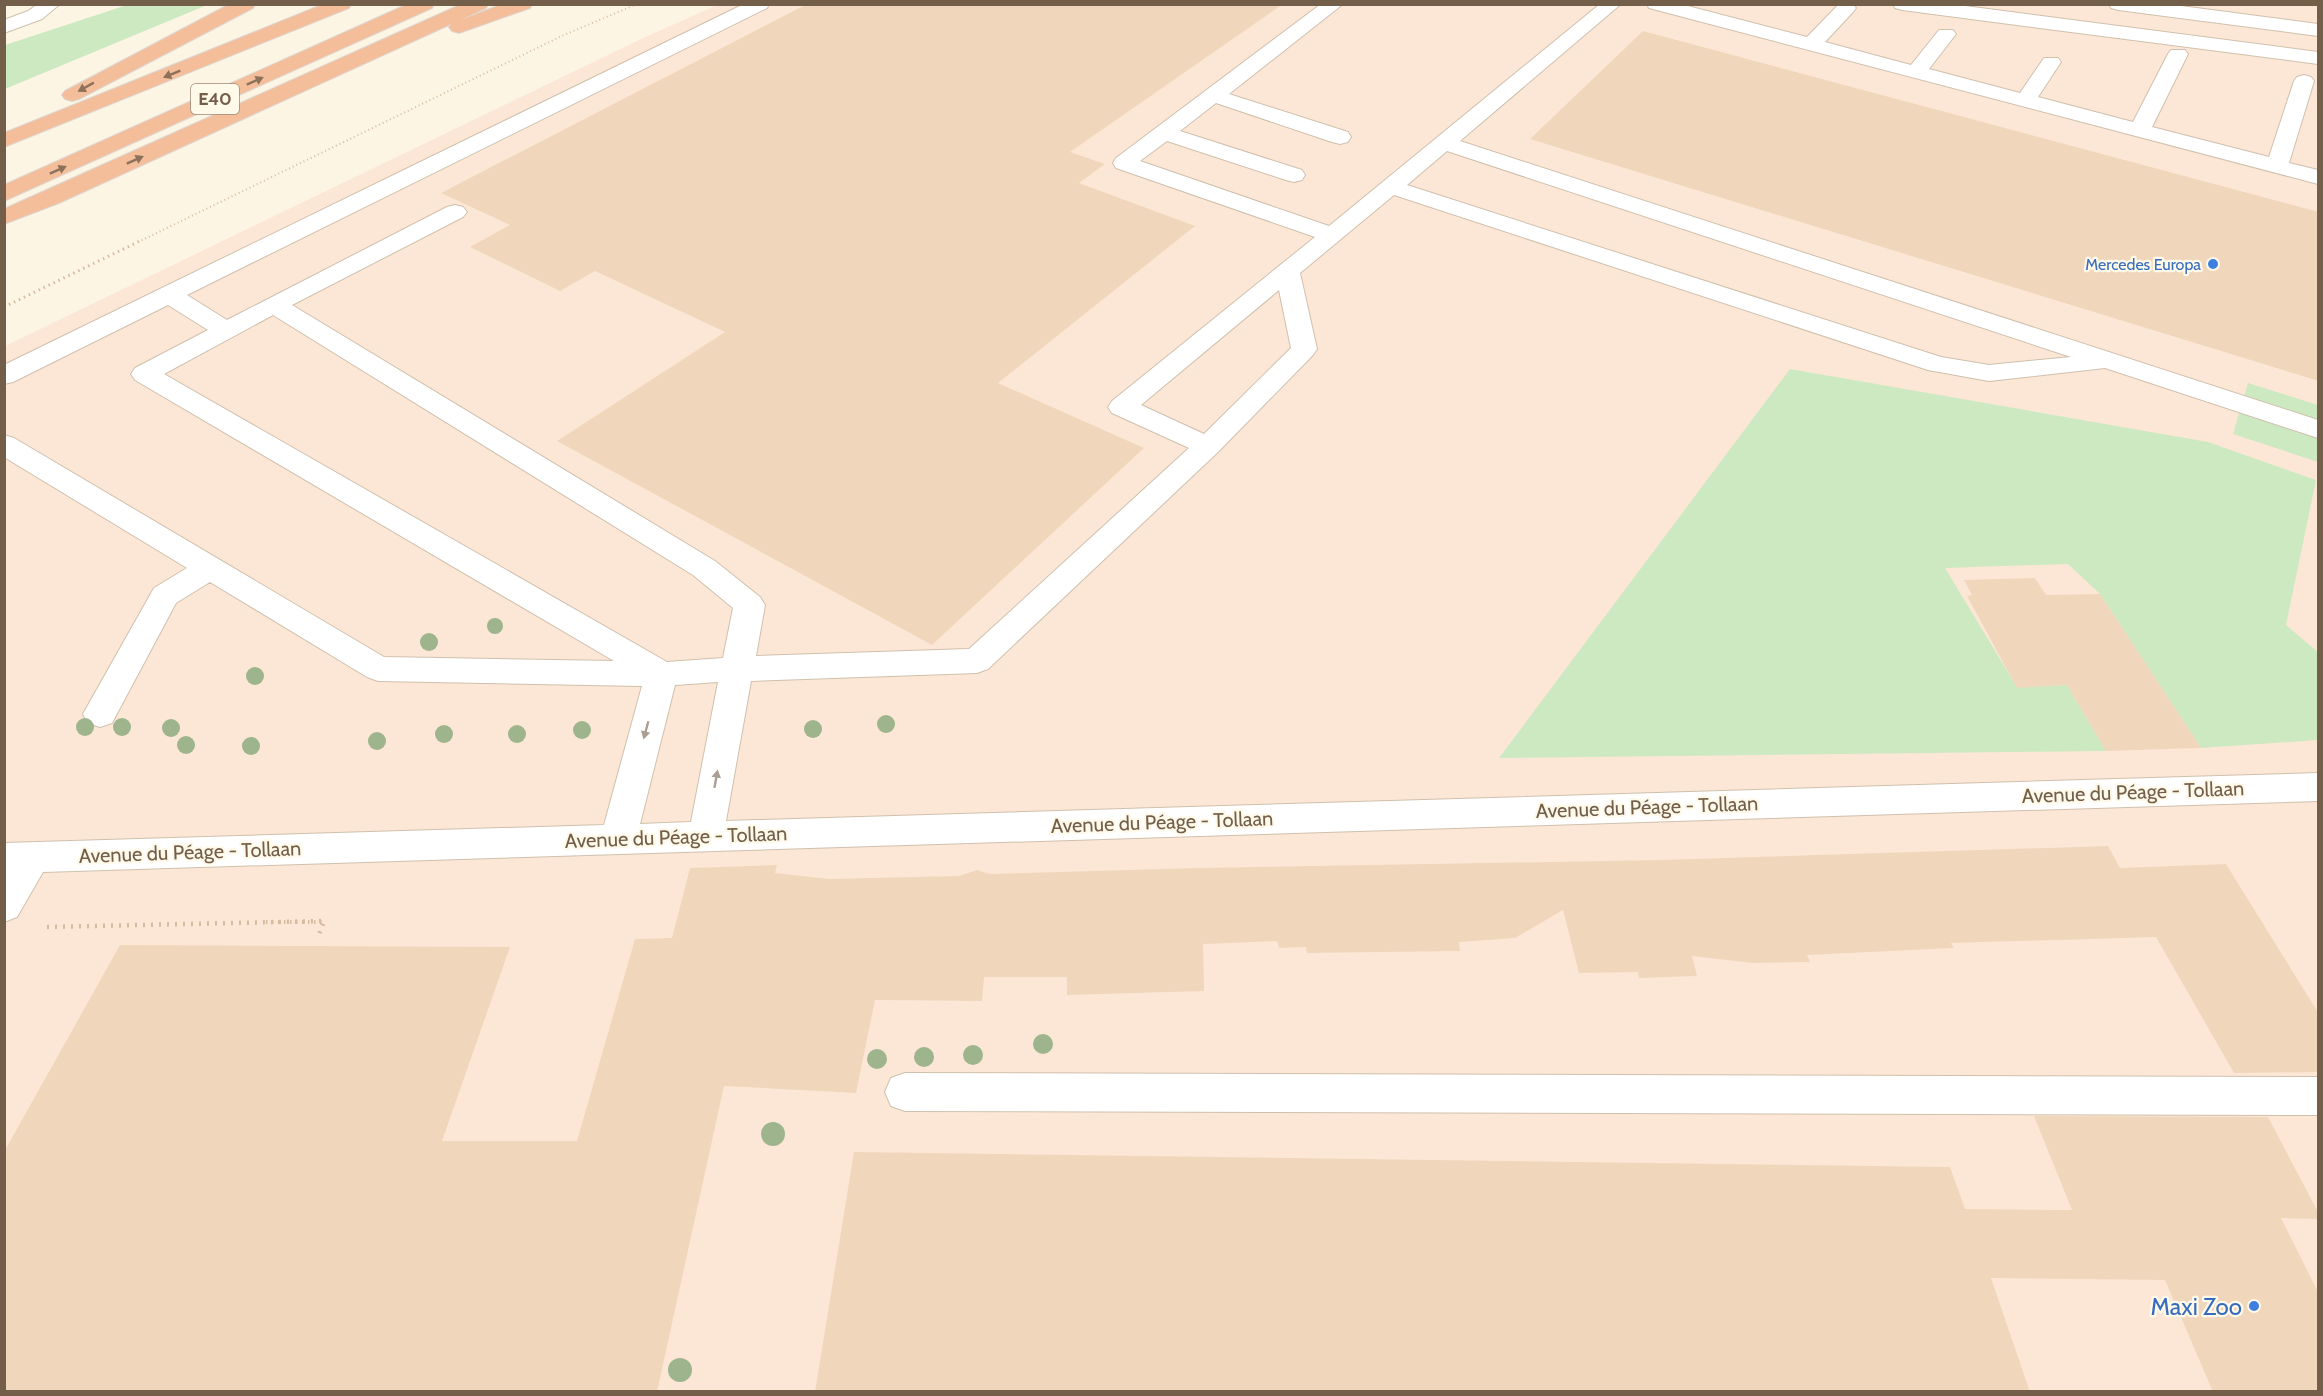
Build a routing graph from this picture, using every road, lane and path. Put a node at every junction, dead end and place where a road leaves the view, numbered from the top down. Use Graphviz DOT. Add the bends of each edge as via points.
graph roads {
  1 [pos="51,4"];
  2 [pos="342,4"];
  3 [pos="425,4"];
  4 [pos="479,4"];
  5 [pos="523,4"];
  6 [pos="637,4"];
  7 [pos="760,4"];
  8 [pos="1334,4"];
  9 [pos="1611,4"];
  10 [pos="1656,4"];
  11 [pos="1733,4"];
  12 [pos="1902,4"];
  13 [pos="2118,4"];
  14 [pos="255,7"];
  15 [pos="1846,8"];
  16 [pos="1719,21"];
  17 [pos="4,27"];
  18 [pos="2319,30"];
  19 [pos="1946,34"];
  20 [pos="1811,45"];
  21 [pos="2178,54"];
  22 [pos="2319,58"];
  23 [pos="2051,62"];
  24 [pos="349,65"];
  25 [pos="1916,72"];
  26 [pos="2304,81"];
  27 [pos="1214,96"];
  28 [pos="2025,101"];
  29 [pos="2140,130"];
  30 [pos="4,132"];
  31 [pos="1165,133"];
  32 [pos="1340,137"];
  33 [pos="4,141"];
  34 [pos="1444,143"];
  35 [pos="2277,166"];
  36 [pos="1294,175"];
  37 [pos="2319,177"];
  38 [pos="1391,187"];
  39 [pos="4,194"];
  40 [pos="455,212"];
  41 [pos="4,217"];
  42 [pos="1333,235"];
  43 [pos="1288,272"];
  44 [pos="169,295"];
  45 [pos="274,305"];
  46 [pos="4,308"];
  47 [pos="226,330"];
  48 [pos="2110,361"];
  49 [pos="4,376"];
  50 [pos="2319,429"];
  51 [pos="4,444"];
  52 [pos="1208,446"];
  53 [pos="210,568"];
  54 [pos="737,669"];
  55 [pos="662,674"];
  56 [pos="100,714"];
  57 [pos="2319,787"];
  58 [pos="706,837"];
  59 [pos="618,839"];
  60 [pos="19,857"];
  61 [pos="4,906"];
  62 [pos="40,927"];
  63 [pos="318,937"];
  64 [pos="905,1092"];
  65 [pos="2319,1096"];
  1 -- 17 [label="street"];
  2 -- 33 [label="highway, E40, one-way"];
  39 -- 3 [label="highway, E40, one-way"];
  4 -- 24 [label="highway, E40"];
  5 -- 24 [label="highway"];
  6 -- 46 [label="path"];
  7 -- 44 [label="street"];
  8 -- 27 [label="street"];
  9 -- 34 [label="street"];
  10 -- 16 [label="street"];
  11 -- 16 [label="street"];
  12 -- 22 [label="street"];
  13 -- 18 [label="street"];
  14 -- 30 [label="highway, one-way" via="138,59"];
  15 -- 20 [label="street"];
  16 -- 20 [label="street"];
  19 -- 25 [label="street"];
  20 -- 25 [label="street"];
  21 -- 29 [label="street"];
  23 -- 28 [label="street"];
  41 -- 24 [label="highway, E40, one-way"];
  25 -- 28 [label="street"];
  26 -- 35 [label="street"];
  27 -- 31 [label="street"];
  27 -- 32 [label="street"];
  28 -- 29 [label="street"];
  29 -- 35 [label="street"];
  31 -- 36 [label="street"];
  31 -- 42 [label="street" via="1124,164"];
  34 -- 38 [label="street"];
  34 -- 48 [label="street"];
  35 -- 37 [label="street"];
  38 -- 42 [label="street"];
  38 -- 48 [label="street" via="1937,364 1989,373"];
  40 -- 45 [label="street"];
  42 -- 43 [label="street"];
  43 -- 52 [label="street" via="1304,349"];
  43 -- 52 [label="street" via="1122,407"];
  44 -- 47 [label="street"];
  44 -- 49 [label="street"];
  45 -- 47 [label="street"];
  45 -- 54 [label="street" via="704,568 749,605"];
  47 -- 55 [label="street" via="144,374"];
  48 -- 50 [label="street"];
  51 -- 53 [label="street"];
  52 -- 54 [label="street" via="977,661"];
  53 -- 55 [label="street" via="378,669"];
  53 -- 56 [label="street" via="165,596"];
  54 -- 55 [label="street"];
  58 -- 54 [label="street, one-way"];
  55 -- 59 [label="street, one-way"];
  57 -- 58 [label="street, Avenue du Péage - Tollaan"];
  58 -- 59 [label="street, Avenue du Péage - Tollaan"];
  59 -- 60 [label="street, Avenue du Péage - Tollaan"];
  60 -- 61 [label="street"];
  62 -- 63 [label="path" via="324,921"];
  64 -- 65 [label="street"];
}
